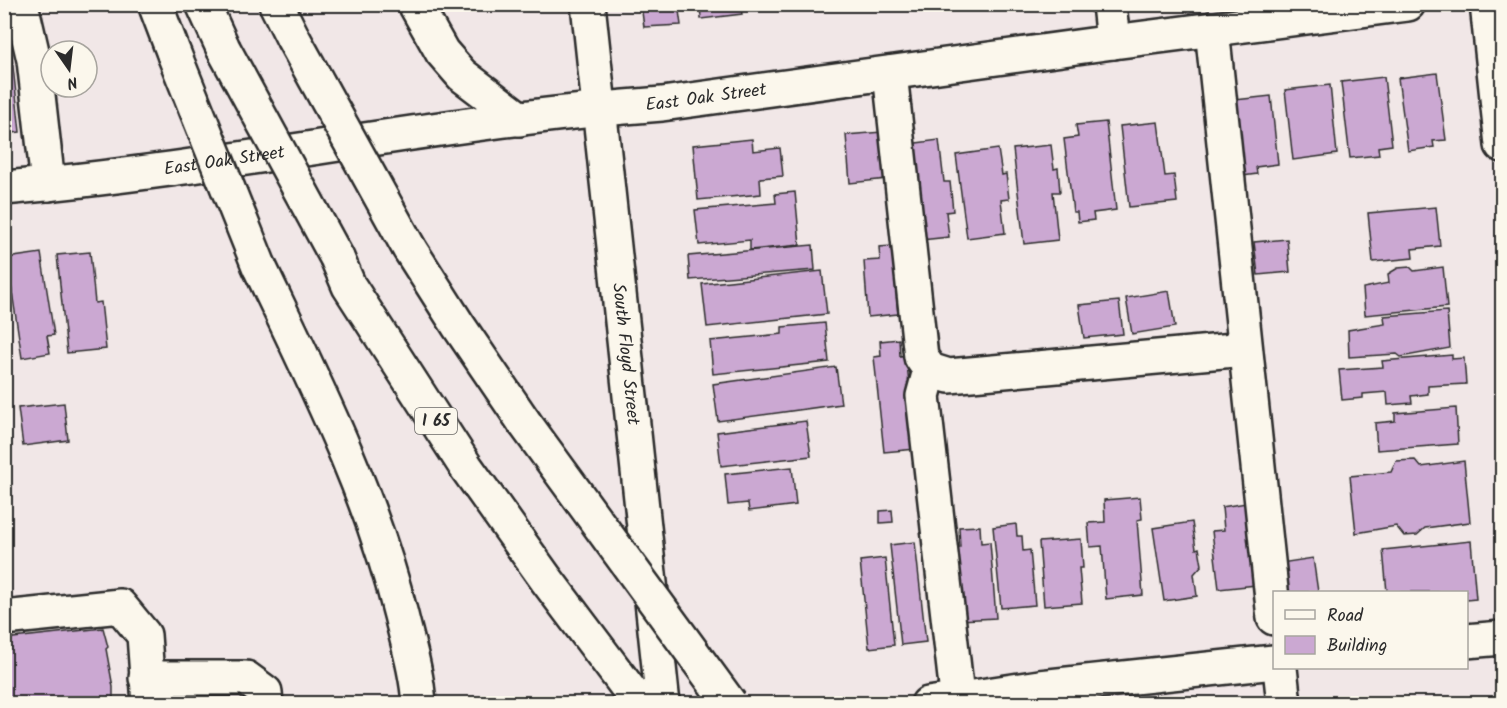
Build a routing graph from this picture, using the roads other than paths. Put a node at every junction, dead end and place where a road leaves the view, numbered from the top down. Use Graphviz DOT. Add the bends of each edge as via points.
graph roads {
  1 [pos="21,4"];
  2 [pos="155,4"];
  3 [pos="203,4"];
  4 [pos="276,4"];
  5 [pos="416,4"];
  6 [pos="588,4"];
  7 [pos="1109,4"];
  8 [pos="1408,4"];
  9 [pos="1487,4"];
  10 [pos="1212,29"];
  11 [pos="1113,42"];
  12 [pos="890,73"];
  13 [pos="599,108"];
  14 [pos="520,118"];
  15 [pos="1503,145"];
  16 [pos="48,184"];
  17 [pos="4,188"];
  18 [pos="1245,349"];
  19 [pos="930,370"];
  20 [pos="1273,600"];
  21 [pos="4,618"];
  22 [pos="1503,638"];
  23 [pos="1468,641"];
  24 [pos="1273,662"];
  25 [pos="1280,669"];
  26 [pos="147,691"];
  27 [pos="948,702"];
  28 [pos="266,704"];
  29 [pos="419,704"];
  30 [pos="640,704"];
  31 [pos="663,704"];
  32 [pos="730,704"];
  33 [pos="1284,704"];
  1 -- 16 [label="main road" via="34,60"];
  2 -- 29 [label="main road, bridge" via="259,266 355,474 389,567 418,681"];
  3 -- 30 [label="main road, I 65, bridge" via="355,297 466,467"];
  4 -- 32 [label="main road, bridge" via="409,248 458,325"];
  5 -- 14 [label="main road" via="442,52 462,75"];
  6 -- 13 [label="main road, South Floyd Street"];
  7 -- 11 [label="main road"];
  8 -- 10 [label="main road, East Oak Street"];
  9 -- 15 [label="main road"];
  10 -- 11 [label="main road, East Oak Street"];
  10 -- 18 [label="main road"];
  11 -- 12 [label="main road, East Oak Street"];
  12 -- 13 [label="main road, East Oak Street" via="662,104"];
  12 -- 19 [label="main road" via="921,357"];
  13 -- 14 [label="main road, East Oak Street"];
  13 -- 31 [label="main road, South Floyd Street"];
  14 -- 16 [label="main road, East Oak Street"];
  16 -- 17 [label="main road, East Oak Street"];
  18 -- 19 [label="main road" via="949,376"];
  18 -- 20 [label="main road"];
  19 -- 27 [label="main road" via="923,396"];
  21 -- 26 [label="main road" via="120,606 144,635"];
  22 -- 23 [label="main road"];
  24 -- 27 [label="main road" via="1040,687"];
  25 -- 33 [label="main road"];
  26 -- 28 [label="main road" via="246,678 265,692"];
}
